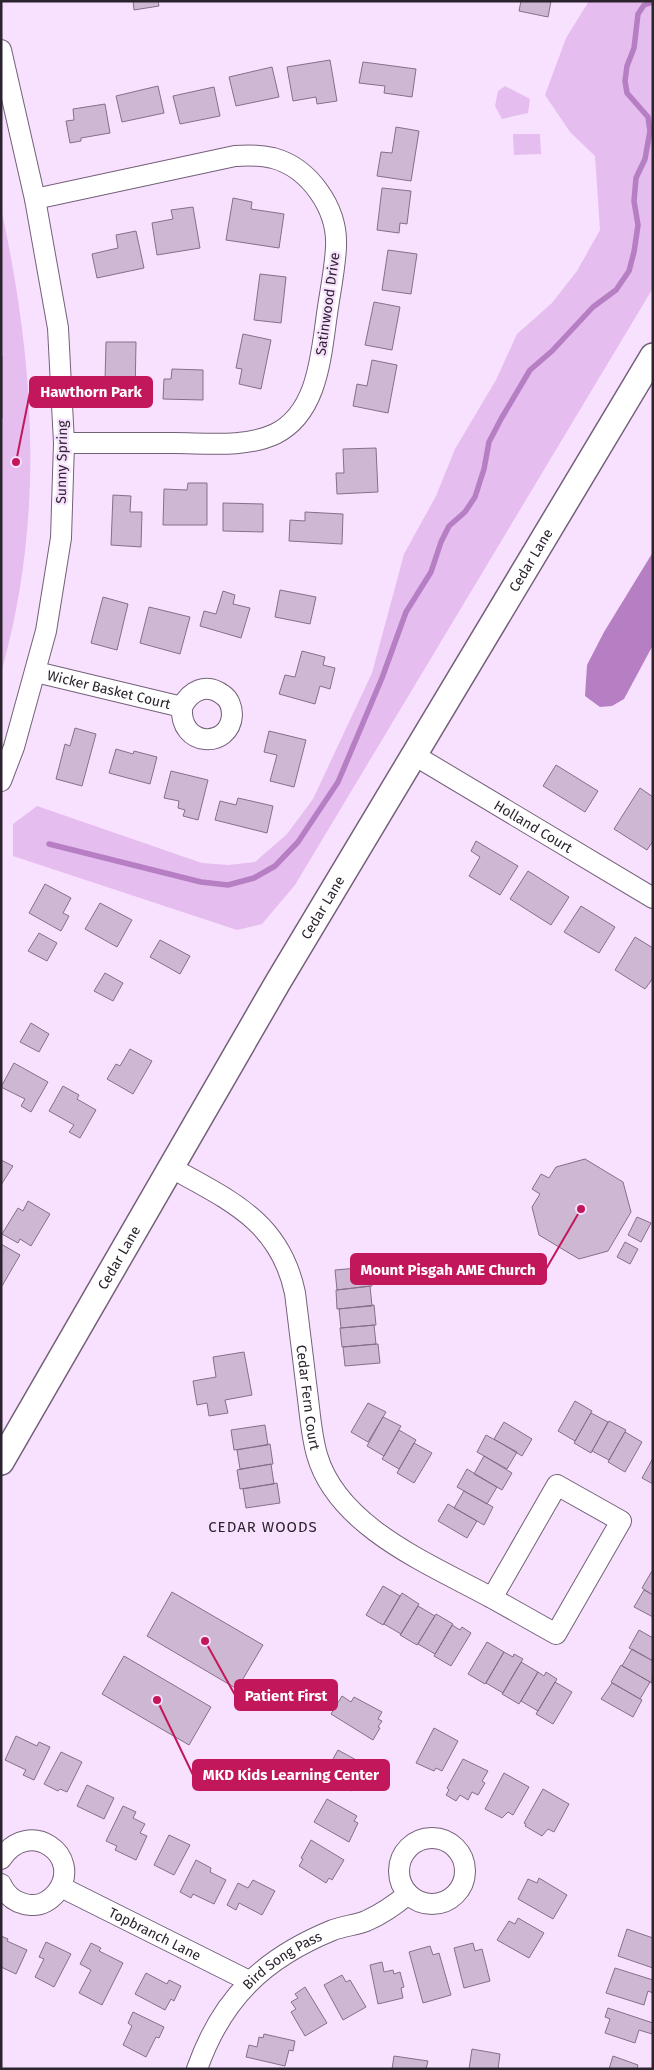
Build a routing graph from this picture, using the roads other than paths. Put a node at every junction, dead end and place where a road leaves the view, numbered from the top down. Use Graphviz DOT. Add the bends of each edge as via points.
graph roads {
  1 [pos="1,50"];
  2 [pos="35,199"];
  3 [pos="653,356"];
  4 [pos="64,442"];
  5 [pos="36,672"];
  6 [pos="182,708"];
  7 [pos="414,755"];
  8 [pos="1,781"];
  9 [pos="653,898"];
  10 [pos="170,1168"];
  11 [pos="1,1462"];
  12 [pos="492,1598"];
  13 [pos="1,1859"];
  14 [pos="1,1884"];
  15 [pos="61,1887"];
  16 [pos="408,1894"];
  17 [pos="249,1981"];
  18 [pos="196,2069"];
  1 -- 2 [label="street, Sunny Spring"];
  2 -- 4 [label="street, Sunny Spring" via="58,328"];
  2 -- 4 [label="street, Satinwood Drive" via="235,156 255,155 275,159 305,176 327,205 333,220 336,246 318,374 299,414 282,429 260,438 231,443"];
  3 -- 7 [label="main road, Cedar Lane"];
  4 -- 5 [label="street, Sunny Spring" via="61,538"];
  5 -- 6 [label="street, Wicker Basket Court"];
  5 -- 8 [label="street, Sunny Spring"];
  7 -- 9 [label="street, Holland Court"];
  7 -- 10 [label="main road, Cedar Lane"];
  10 -- 11 [label="main road, Cedar Lane"];
  10 -- 12 [label="street, Cedar Fern Court" via="223,1197 256,1220 274,1241 285,1262 295,1293 312,1432 318,1457 338,1494 374,1530"];
  12 -- 12 [label="street, Cedar Fern Court" via="557,1484 620,1521 556,1634"];
  13 -- 15 [label="street" via="7,1850 25,1840 46,1843 61,1857 64,1877"];
  14 -- 15 [label="street" via="12,1899 34,1905 45,1902"];
  15 -- 17 [label="street, Topbranch Lane"];
  16 -- 17 [label="street, Bird Song Pass" via="391,1908 365,1921 306,1942"];
  17 -- 18 [label="street, Bird Song Pass" via="219,2020"];
}
